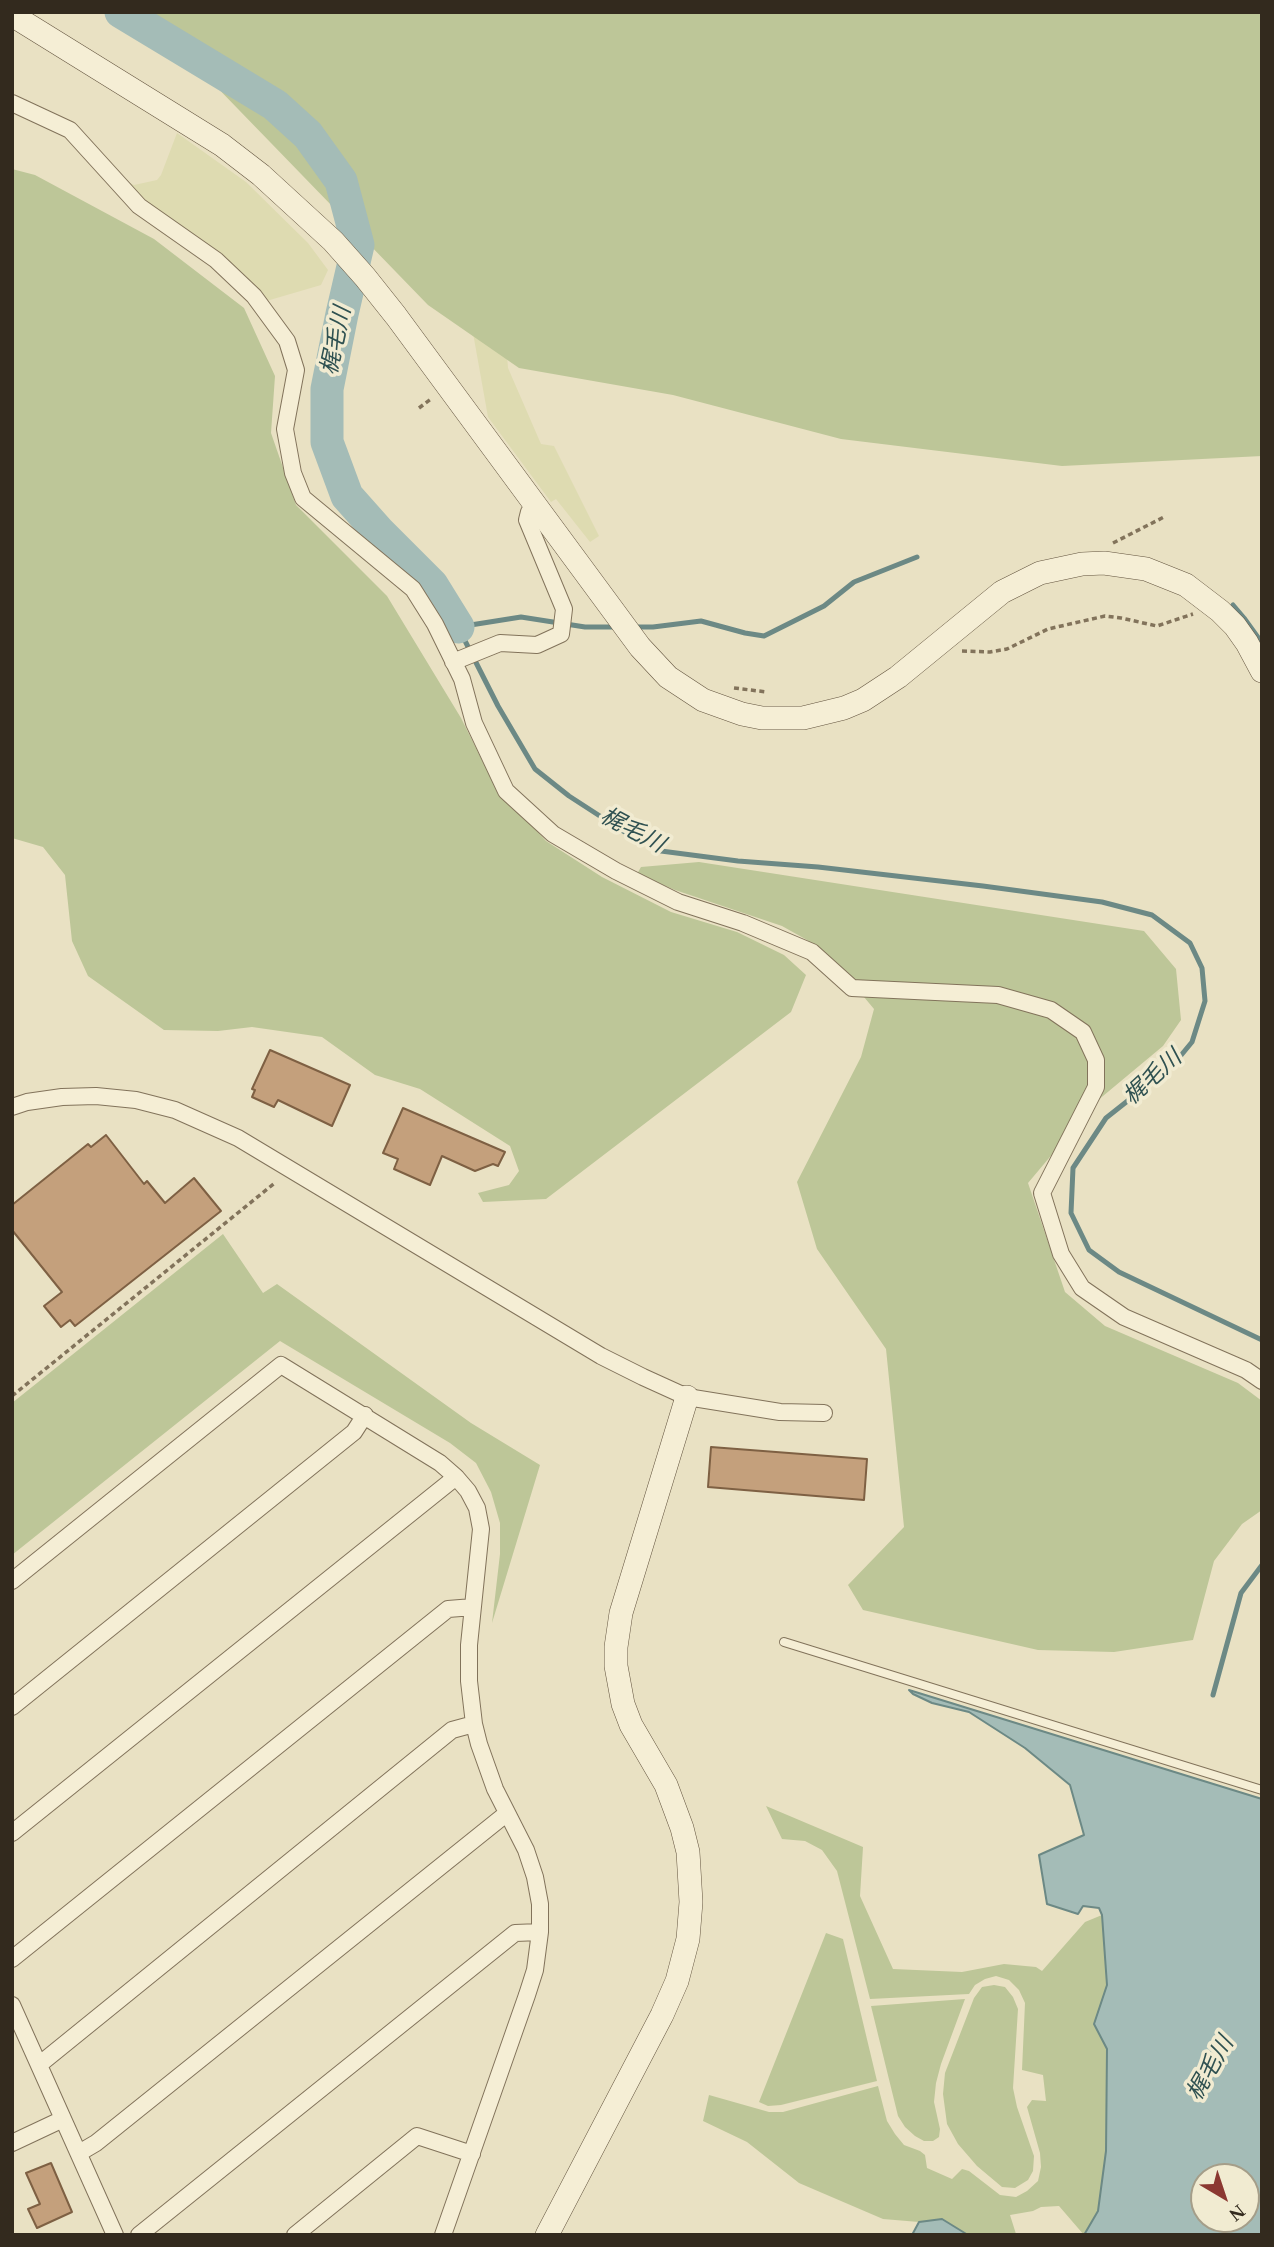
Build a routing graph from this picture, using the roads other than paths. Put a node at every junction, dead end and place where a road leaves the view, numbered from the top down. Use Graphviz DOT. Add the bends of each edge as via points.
graph roads {
  1 [pos="12,15"];
  2 [pos="12,103"];
  3 [pos="535,505"];
  4 [pos="458,660"];
  5 [pos="1262,671"];
  6 [pos="12,1107"];
  7 [pos="1262,1381"];
  8 [pos="688,1397"];
  9 [pos="824,1413"];
  10 [pos="365,1416"];
  11 [pos="456,1477"];
  12 [pos="12,1581"];
  13 [pos="473,1607"];
  14 [pos="784,1642"];
  15 [pos="12,1707"];
  16 [pos="474,1724"];
  17 [pos="1262,1790"];
  18 [pos="506,1814"];
  19 [pos="12,1833"];
  20 [pos="540,1932"];
  21 [pos="12,1959"];
  22 [pos="12,2005"];
  23 [pos="40,2064"];
  24 [pos="64,2119"];
  25 [pos="12,2143"];
  26 [pos="79,2153"];
  27 [pos="472,2154"];
  28 [pos="115,2235"];
  29 [pos="139,2235"];
  30 [pos="295,2235"];
  31 [pos="443,2235"];
  32 [pos="547,2235"];
  1 -- 3 [label="street" via="222,145 333,241 382,299"];
  2 -- 4 [label="street" via="70,130 139,206 216,260 254,296 286,341 296,370 285,429 303,498 413,589"];
  3 -- 4 [label="street" via="529,512 528,527 563,604 563,626 537,645 505,642"];
  3 -- 5 [label="street" via="640,647 668,677 703,700 742,714 783,719 824,714 863,700 1021,581 1061,567 1093,563 1125,565 1186,585 1241,635"];
  4 -- 7 [label="street" via="474,723 506,791 553,834 678,902 812,952 852,988 998,995 1051,1010 1083,1032 1096,1060 1096,1087 1042,1193 1060,1254 1082,1289 1124,1317"];
  6 -- 8 [label="street" via="61,1097 116,1097 175,1110 218,1128 601,1356"];
  8 -- 9 [label="street" via="780,1412"];
  8 -- 32 [label="street" via="621,1613 616,1666 631,1725 666,1785 682,1828 691,1889 688,1939 662,2015"];
  10 -- 11 [label="street" via="440,1462"];
  10 -- 12 [label="street" via="281,1365"];
  10 -- 15 [label="street" via="354,1432"];
  11 -- 13 [label="street" via="477,1508 481,1529"];
  11 -- 19 [label="street"];
  13 -- 16 [label="street" via="469,1681"];
  13 -- 21 [label="street" via="448,1609"];
  14 -- 17 [label="lane"];
  16 -- 18 [label="street"];
  16 -- 23 [label="street" via="452,1730"];
  18 -- 20 [label="street" via="535,1877"];
  18 -- 26 [label="street"];
  20 -- 27 [label="street" via="535,1970"];
  20 -- 29 [label="street" via="515,1933"];
  22 -- 23 [label="street"];
  23 -- 24 [label="street"];
  24 -- 25 [label="street"];
  24 -- 26 [label="street"];
  26 -- 28 [label="street"];
  27 -- 30 [label="street" via="417,2136"];
  27 -- 31 [label="street"];
}
